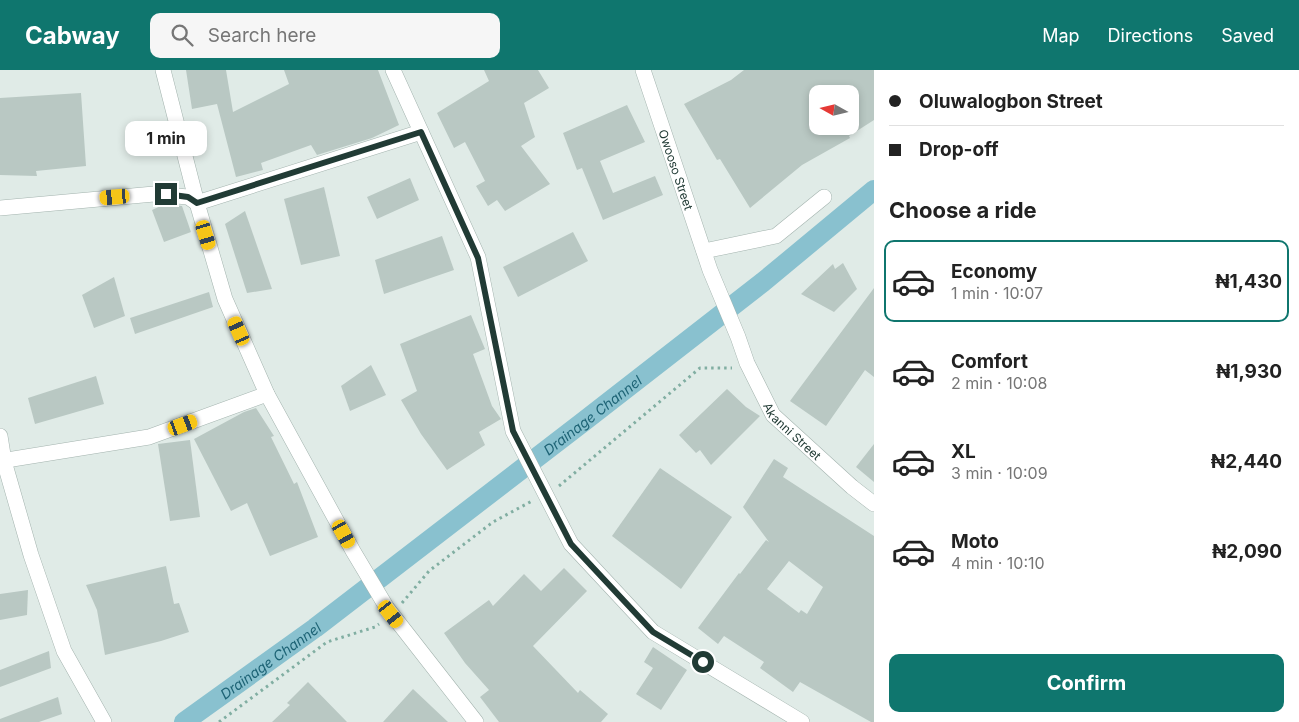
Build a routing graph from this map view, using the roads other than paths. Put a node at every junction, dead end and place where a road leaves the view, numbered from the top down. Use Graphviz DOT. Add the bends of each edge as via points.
graph roads {
  1 [pos="164,70"];
  2 [pos="393,70"];
  3 [pos="648,72"];
  4 [pos="421,132"];
  5 [pos="824,197"];
  6 [pos="197,203"];
  7 [pos="0,208"];
  8 [pos="704,251"];
  9 [pos="738,337"];
  10 [pos="267,394"];
  11 [pos="0,436"];
  12 [pos="2,461"];
  13 [pos="874,504"];
  14 [pos="104,722"];
  15 [pos="476,722"];
  16 [pos="802,722"];
  1 -- 6 [label="street"];
  2 -- 4 [label="street"];
  3 -- 8 [label="street, Owooso Street"];
  4 -- 6 [label="street"];
  4 -- 16 [label="street" via="478,258 513,431 571,544 653,632"];
  5 -- 8 [label="street" via="776,236"];
  6 -- 7 [label="street" via="188,197 154,194"];
  6 -- 10 [label="street" via="225,299"];
  8 -- 9 [label="street, Owooso Street"];
  9 -- 13 [label="street, Akanni Street" via="773,415"];
  10 -- 12 [label="street" via="149,437"];
  10 -- 15 [label="street" via="389,611"];
  11 -- 12 [label="street"];
  12 -- 14 [label="street" via="30,555 64,651"];
}
